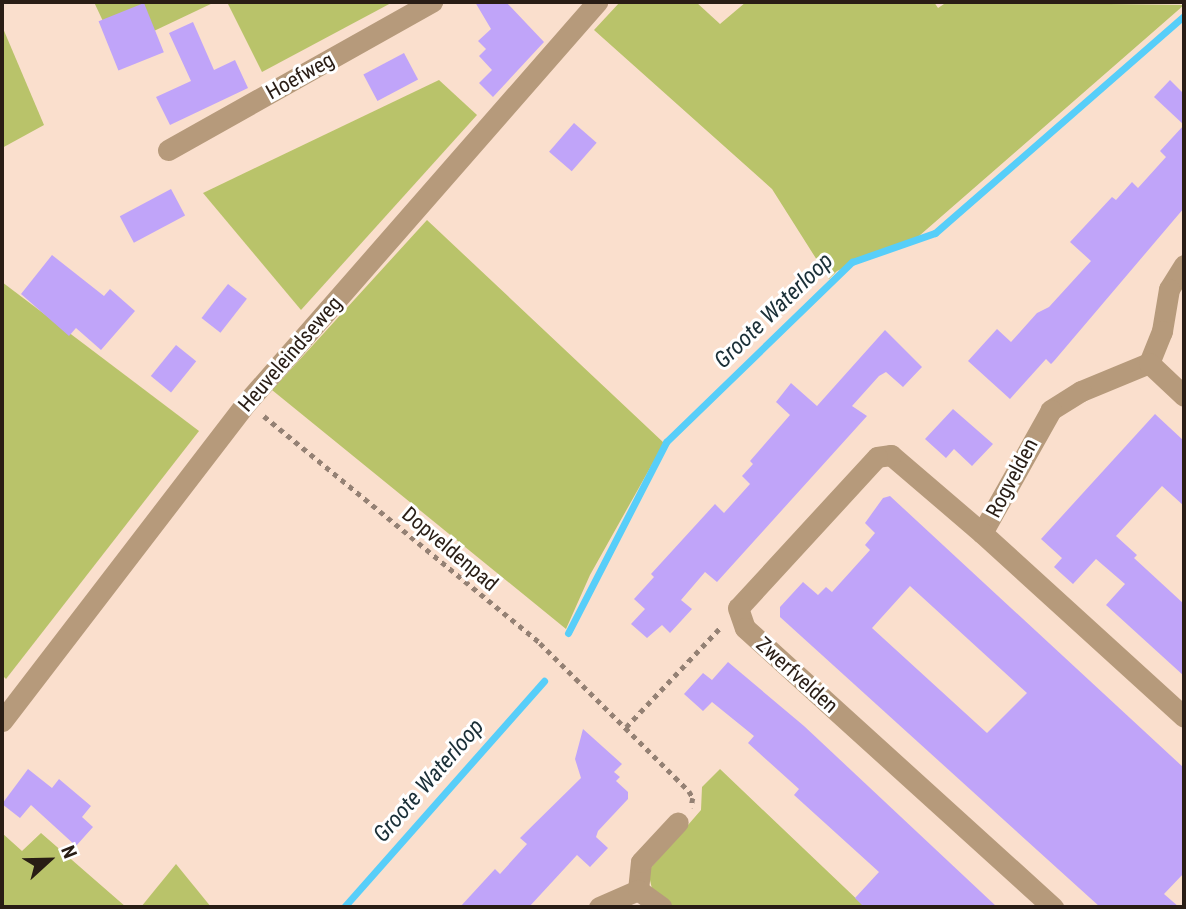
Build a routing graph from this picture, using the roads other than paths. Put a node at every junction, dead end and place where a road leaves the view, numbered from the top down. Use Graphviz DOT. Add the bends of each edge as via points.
graph roads {
  1 [pos="432,2"];
  2 [pos="597,2"];
  3 [pos="168,149"];
  4 [pos="1184,265"];
  5 [pos="1150,363"];
  6 [pos="1184,396"];
  7 [pos="982,533"];
  8 [pos="1184,717"];
  9 [pos="2,721"];
  10 [pos="678,822"];
  11 [pos="638,890"];
  12 [pos="599,907"];
  13 [pos="661,907"];
  14 [pos="1053,907"];
  1 -- 3 [label="street, Hoefweg"];
  2 -- 9 [label="street, Heuveleindseweg" via="247,402"];
  4 -- 5 [label="street" via="1169,289 1162,331"];
  5 -- 6 [label="street"];
  5 -- 7 [label="street, Rogvelden" via="1081,391 1051,410"];
  7 -- 8 [label="street, Rogvelden"];
  7 -- 14 [label="street, Zwerfvelden" via="891,455 877,457 738,608 745,628"];
  10 -- 11 [label="street" via="641,862"];
  11 -- 12 [label="street"];
  11 -- 13 [label="street"];
}
